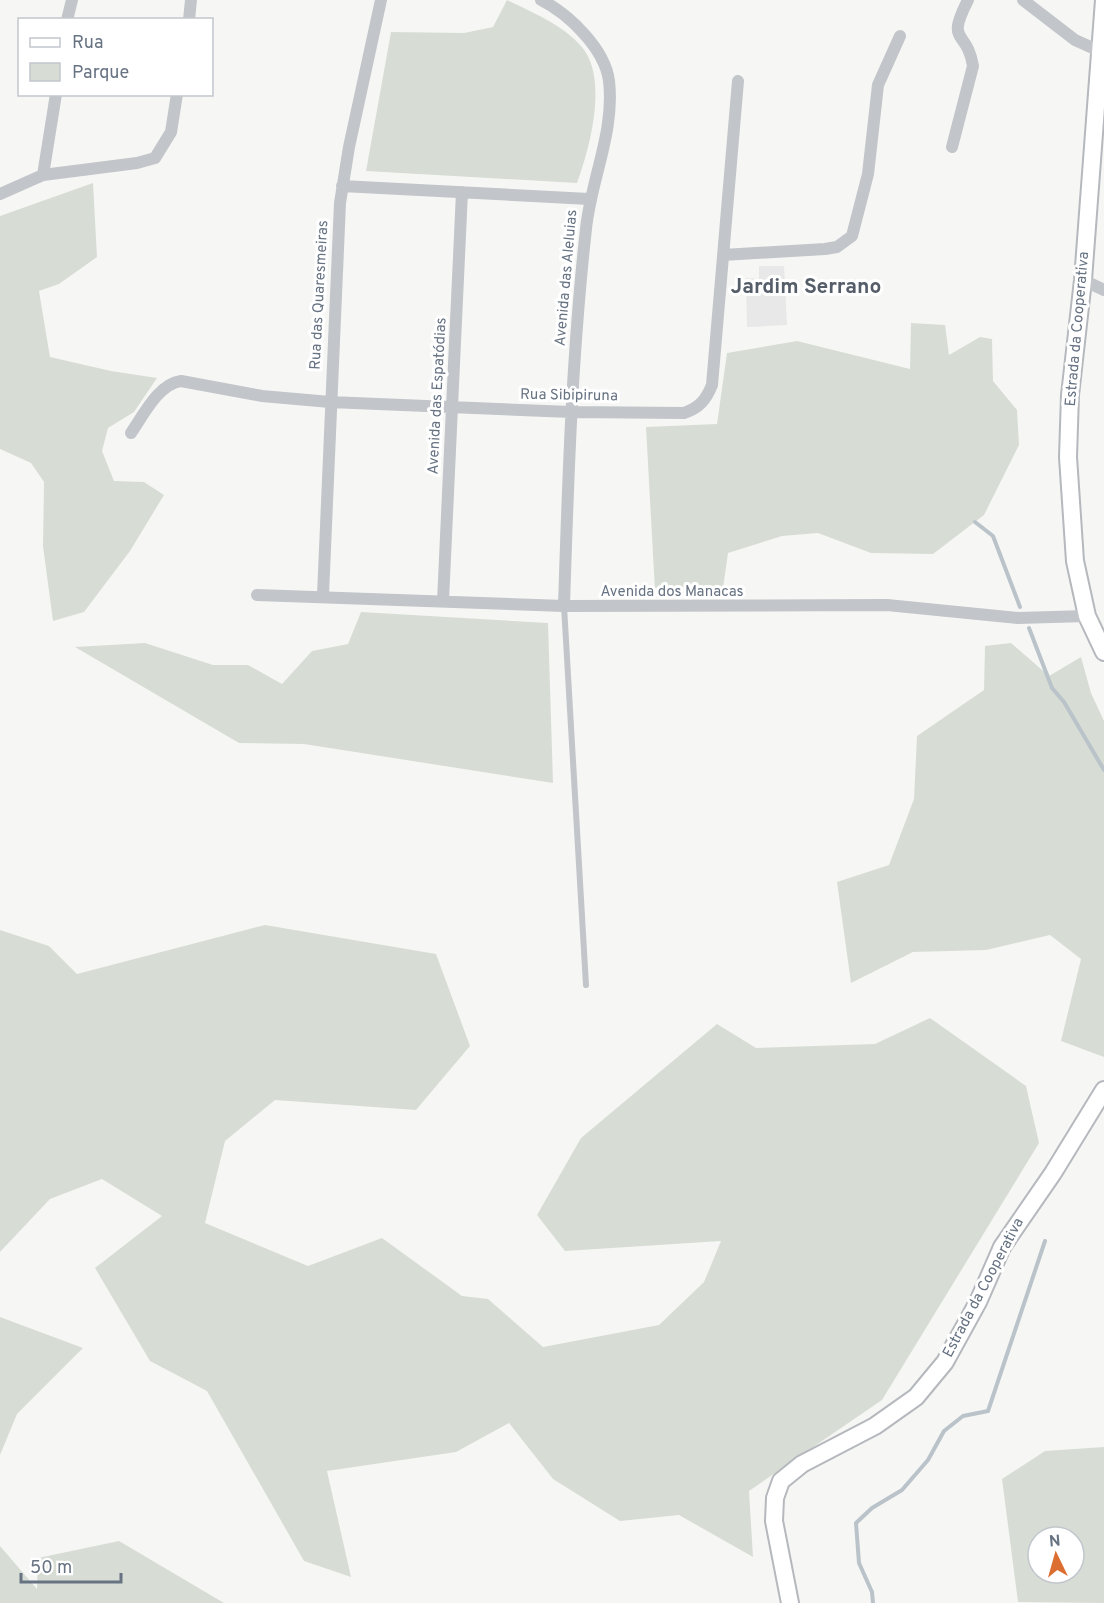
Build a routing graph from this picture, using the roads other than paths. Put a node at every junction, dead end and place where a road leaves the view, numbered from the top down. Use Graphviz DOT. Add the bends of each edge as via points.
graph roads {
  1 [pos="72,0"];
  2 [pos="191,0"];
  3 [pos="381,0"];
  4 [pos="541,0"];
  5 [pos="968,0"];
  6 [pos="1023,0"];
  7 [pos="1104,0"];
  8 [pos="68,18"];
  9 [pos="189,18"];
  10 [pos="900,36"];
  11 [pos="1103,53"];
  12 [pos="738,81"];
  13 [pos="56,96"];
  14 [pos="177,96"];
  15 [pos="952,147"];
  16 [pos="43,175"];
  17 [pos="342,186"];
  18 [pos="462,192"];
  19 [pos="0,194"];
  20 [pos="589,200"];
  21 [pos="723,255"];
  22 [pos="1083,280"];
  23 [pos="1104,290"];
  24 [pos="330,402"];
  25 [pos="453,408"];
  26 [pos="571,412"];
  27 [pos="131,433"];
  28 [pos="257,595"];
  29 [pos="323,595"];
  30 [pos="442,601"];
  31 [pos="564,606"];
  32 [pos="1086,616"];
  33 [pos="1104,652"];
  34 [pos="586,985"];
  35 [pos="1104,1089"];
  36 [pos="789,1603"];
  1 -- 8 [label="street"];
  2 -- 9 [label="street"];
  3 -- 17 [label="street, Rua das Quaresmeiras"];
  4 -- 20 [label="street" via="585,36 609,79 607,136"];
  5 -- 15 [label="street" via="957,23 957,34 971,54 973,66"];
  6 -- 11 [label="street" via="1075,40"];
  7 -- 11 [label="main road, Estrada da Cooperativa"];
  10 -- 21 [label="street" via="878,85 868,174 852,236 837,247 825,249"];
  11 -- 22 [label="main road, Estrada da Cooperativa"];
  12 -- 21 [label="street, Rua Sibipiruna"];
  13 -- 16 [label="street"];
  14 -- 16 [label="street" via="171,132 155,158"];
  16 -- 19 [label="street"];
  17 -- 18 [label="street, Avenida das Aleluias"];
  17 -- 24 [label="street, Rua das Quaresmeiras"];
  18 -- 20 [label="street, Avenida das Aleluias"];
  18 -- 25 [label="street, Avenida das Espatódias"];
  20 -- 26 [label="street, Avenida das Aleluias"];
  21 -- 26 [label="street, Rua Sibipiruna" via="712,385 700,406 684,413"];
  22 -- 23 [label="street"];
  22 -- 32 [label="main road, Estrada da Cooperativa" via="1070,395 1068,457 1076,561"];
  24 -- 25 [label="street, Rua Sibipiruna"];
  24 -- 27 [label="street, Rua Sibipiruna" via="175,382 158,395"];
  24 -- 29 [label="street, Rua das Quaresmeiras"];
  25 -- 26 [label="street, Rua Sibipiruna"];
  25 -- 30 [label="street, Avenida das Espatódias"];
  26 -- 31 [label="street, Avenida das Aleluias"];
  28 -- 29 [label="street, Avenida dos Manacas"];
  29 -- 30 [label="street, Avenida dos Manacas"];
  30 -- 31 [label="street, Avenida dos Manacas"];
  31 -- 32 [label="street, Avenida dos Manacas" via="887,605 1018,618"];
  31 -- 34 [label="lane"];
  32 -- 33 [label="main road, Estrada da Cooperativa"];
  35 -- 36 [label="main road, Estrada da Cooperativa" via="1002,1247 945,1362 916,1397 874,1426 802,1464 781,1481 774,1521"];
}
